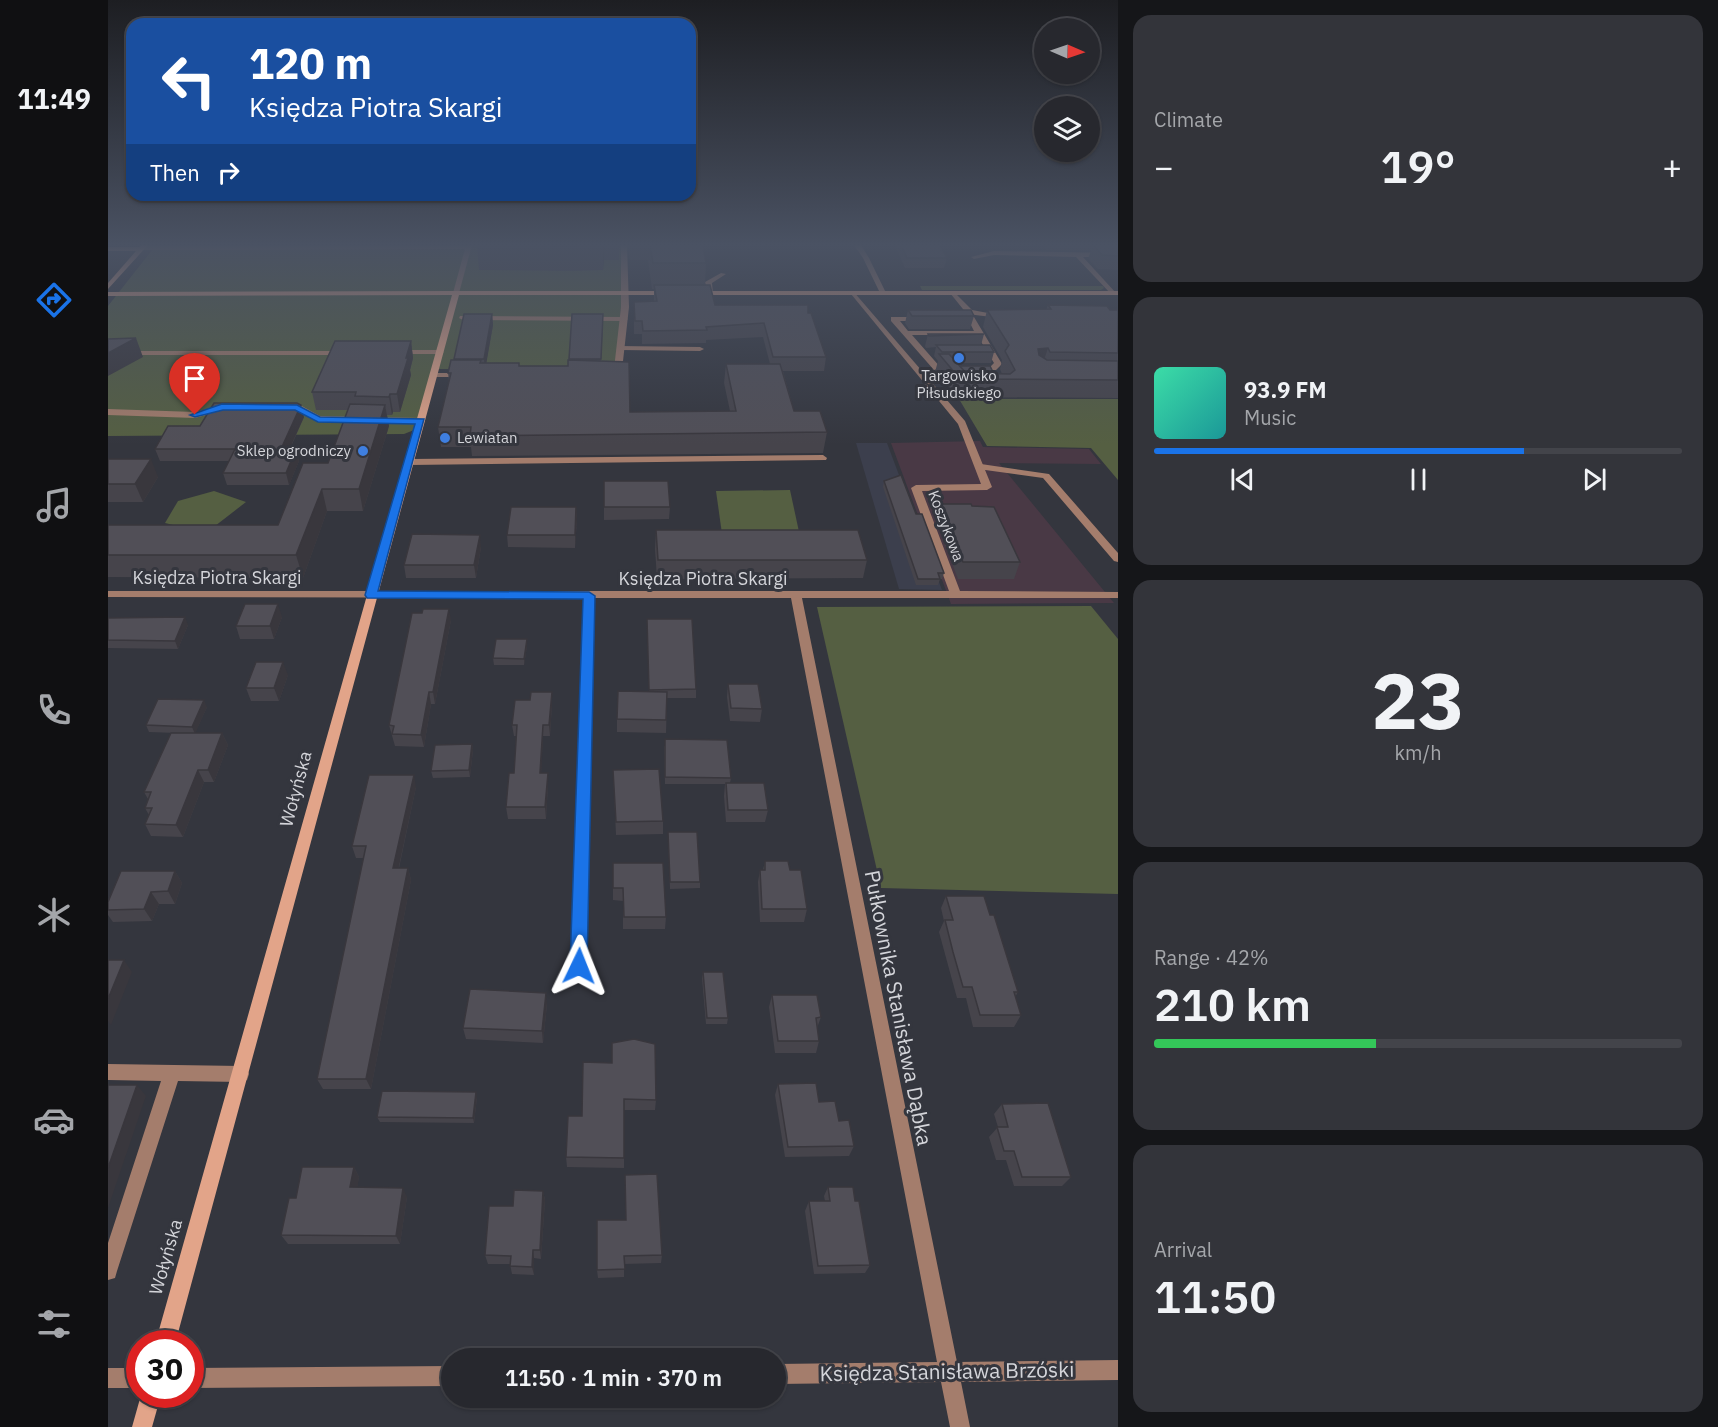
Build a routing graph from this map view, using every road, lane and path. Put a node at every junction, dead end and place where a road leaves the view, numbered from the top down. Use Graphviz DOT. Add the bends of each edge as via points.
graph roads {
  1 [pos="451,312"];
  2 [pos="624,312"];
  3 [pos="868,312"];
  4 [pos="970,312"];
  5 [pos="1009,316"];
  6 [pos="463,318"];
  7 [pos="624,318"];
  8 [pos="927,319"];
  9 [pos="949,319"];
  10 [pos="906,333"];
  11 [pos="979,333"];
  12 [pos="915,342"];
  13 [pos="985,342"];
  14 [pos="621,348"];
  15 [pos="700,349"];
  16 [pos="361,352"];
  17 [pos="384,352"];
  18 [pos="440,352"];
  19 [pos="923,352"];
  20 [pos="935,352"];
  21 [pos="980,352"];
  22 [pos="991,352"];
  23 [pos="108,353"];
  24 [pos="915,367"];
  25 [pos="937,368"];
  26 [pos="948,368"];
  27 [pos="981,368"];
  28 [pos="993,368"];
  29 [pos="434,375"];
  30 [pos="471,375"];
  31 [pos="600,376"];
  32 [pos="998,378"];
  33 [pos="233,407"];
  34 [pos="275,407"];
  35 [pos="108,412"];
  36 [pos="421,421"];
  37 [pos="823,458"];
  38 [pos="410,462"];
  39 [pos="981,467"];
  40 [pos="1118,560"];
  41 [pos="108,594"];
  42 [pos="371,595"];
  43 [pos="1118,595"];
  44 [pos="589,596"];
  45 [pos="796,596"];
  46 [pos="956,596"];
  47 [pos="579,966"];
  48 [pos="108,1072"];
  49 [pos="172,1073"];
  50 [pos="241,1074"];
  51 [pos="108,1270"];
  52 [pos="169,1330"];
  53 [pos="1118,1371"];
  54 [pos="949,1372"];
  55 [pos="786,1374"];
  56 [pos="441,1376"];
  57 [pos="108,1378"];
  58 [pos="126,1378"];
  59 [pos="204,1378"];
  60 [pos="147,1408"];
  61 [pos="142,1427"];
  62 [pos="960,1427"];
  1 -- 18 [label="street, Wołyńska"];
  2 -- 7 [label="street"];
  3 -- 24 [label="street"];
  4 -- 5 [label="street"];
  6 -- 7 [label="street"];
  7 -- 14 [label="street"];
  8 -- 10 [label="street" via="894,319"];
  9 -- 11 [label="street" via="971,319"];
  10 -- 11 [label="street"];
  10 -- 12 [label="street"];
  11 -- 13 [label="street"];
  12 -- 13 [label="street"];
  12 -- 19 [label="street"];
  13 -- 22 [label="street"];
  14 -- 15 [label="street"];
  14 -- 31 [label="street" via="618,370"];
  16 -- 23 [label="street"];
  17 -- 18 [label="street"];
  18 -- 29 [label="street, Wołyńska"];
  19 -- 20 [label="street"];
  19 -- 25 [label="street"];
  21 -- 22 [label="street"];
  22 -- 28 [label="street" via="998,364"];
  24 -- 25 [label="street"];
  24 -- 39 [label="street" via="962,423"];
  25 -- 26 [label="street"];
  27 -- 28 [label="street"];
  28 -- 32 [label="street"];
  29 -- 30 [label="street"];
  29 -- 36 [label="street, Wołyńska"];
  33 -- 35 [label="street" via="195,415"];
  34 -- 36 [label="street" via="297,407 318,419"];
  36 -- 38 [label="street, Wołyńska"];
  37 -- 38 [label="street"];
  38 -- 42 [label="street, Wołyńska"];
  39 -- 40 [label="street" via="1046,476"];
  39 -- 46 [label="street, Koszykowa" via="987,487 916,488"];
  41 -- 42 [label="street, Księdza Piotra Skargi"];
  42 -- 44 [label="street, Księdza Piotra Skargi"];
  42 -- 50 [label="street, Wołyńska"];
  43 -- 46 [label="street, Księdza Piotra Skargi"];
  44 -- 45 [label="street, Księdza Piotra Skargi"];
  44 -- 47 [label="street"];
  45 -- 46 [label="street, Księdza Piotra Skargi"];
  45 -- 54 [label="street, Pułkownika Stanisława Dąbka"];
  48 -- 49 [label="street"];
  49 -- 50 [label="street"];
  49 -- 51 [label="street"];
  50 -- 52 [label="street, Wołyńska"];
  53 -- 54 [label="street, Księdza Stanisława Brzóski"];
  54 -- 55 [label="street, Księdza Stanisława Brzóski"];
  54 -- 62 [label="street, Pułkownika Stanisława Dąbka"];
  56 -- 59 [label="street"];
  57 -- 58 [label="street"];
  60 -- 61 [label="street"];
}
